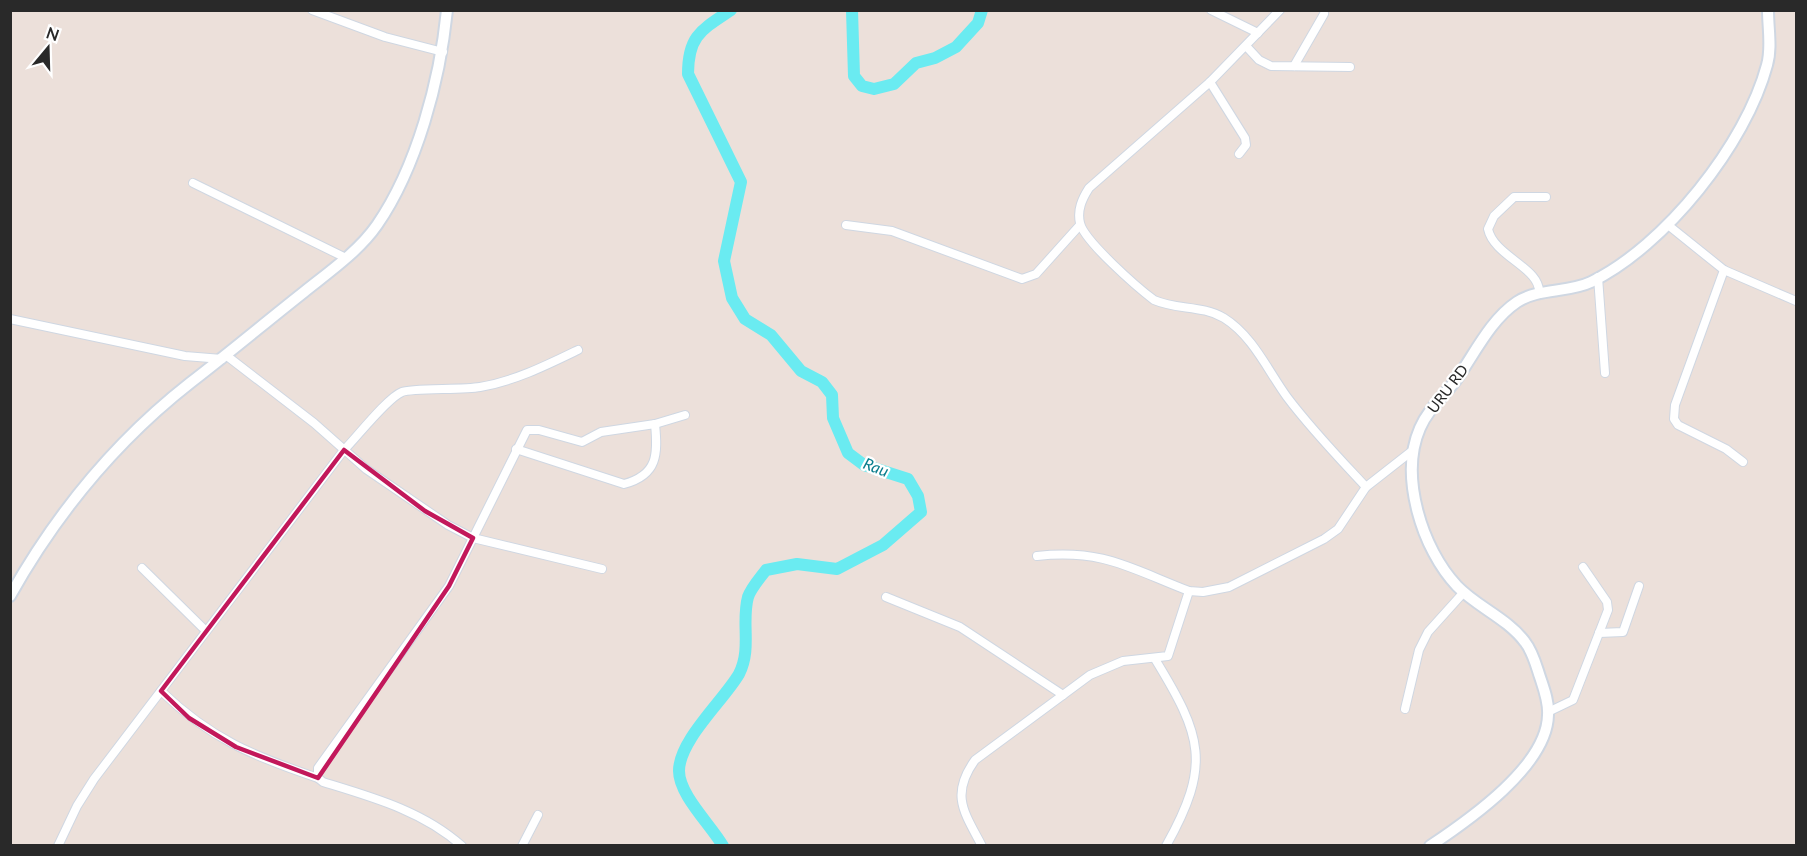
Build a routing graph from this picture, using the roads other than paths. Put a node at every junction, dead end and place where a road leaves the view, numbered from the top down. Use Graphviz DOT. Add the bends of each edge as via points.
graph roads {
  1 [pos="312,10"];
  2 [pos="447,10"];
  3 [pos="1211,10"];
  4 [pos="1280,10"];
  5 [pos="1768,10"];
  6 [pos="1324,14"];
  7 [pos="1258,33"];
  8 [pos="1246,46"];
  9 [pos="443,51"];
  10 [pos="1294,66"];
  11 [pos="1350,67"];
  12 [pos="1210,82"];
  13 [pos="1239,154"];
  14 [pos="193,183"];
  15 [pos="1546,197"];
  16 [pos="846,225"];
  17 [pos="1080,225"];
  18 [pos="1668,225"];
  19 [pos="346,258"];
  20 [pos="1724,270"];
  21 [pos="1598,277"];
  22 [pos="1539,294"];
  23 [pos="1797,301"];
  24 [pos="10,319"];
  25 [pos="578,350"];
  26 [pos="225,357"];
  27 [pos="1605,373"];
  28 [pos="685,415"];
  29 [pos="655,424"];
  30 [pos="344,450"];
  31 [pos="516,450"];
  32 [pos="1412,451"];
  33 [pos="1743,462"];
  34 [pos="1365,487"];
  35 [pos="473,538"];
  36 [pos="1037,556"];
  37 [pos="1583,567"];
  38 [pos="142,568"];
  39 [pos="602,569"];
  40 [pos="1639,586"];
  41 [pos="1189,591"];
  42 [pos="1464,592"];
  43 [pos="10,596"];
  44 [pos="886,597"];
  45 [pos="206,632"];
  46 [pos="1599,633"];
  47 [pos="1155,659"];
  48 [pos="161,691"];
  49 [pos="1063,695"];
  50 [pos="1405,709"];
  51 [pos="1548,712"];
  52 [pos="318,778"];
  53 [pos="538,815"];
  54 [pos="58,846"];
  55 [pos="462,846"];
  56 [pos="522,846"];
  57 [pos="982,846"];
  58 [pos="1166,846"];
  59 [pos="1430,846"];
  1 -- 9 [label="street" via="385,38"];
  2 -- 9 [label="street"];
  3 -- 7 [label="street"];
  4 -- 7 [label="street"];
  5 -- 18 [label="street, URU RD" via="1768,63 1759,91 1723,154"];
  6 -- 10 [label="street"];
  7 -- 8 [label="street"];
  8 -- 10 [label="street" via="1264,63 1279,68"];
  8 -- 12 [label="street"];
  9 -- 19 [label="street" via="414,148 395,193 376,226"];
  10 -- 11 [label="street"];
  12 -- 13 [label="street" via="1245,138 1246,146"];
  12 -- 17 [label="street" via="1089,188 1080,209"];
  14 -- 19 [label="street"];
  15 -- 22 [label="street" via="1514,197 1494,216 1488,229 1496,246 1535,279"];
  16 -- 17 [label="street" via="892,231 1022,279 1036,274"];
  17 -- 34 [label="street" via="1095,245 1154,300 1166,305 1197,307 1236,327 1287,398"];
  18 -- 20 [label="street"];
  18 -- 21 [label="street, URU RD"];
  19 -- 26 [label="street"];
  20 -- 23 [label="street"];
  20 -- 33 [label="street" via="1675,405 1674,419"];
  21 -- 22 [label="street, URU RD" via="1575,288"];
  21 -- 27 [label="street"];
  22 -- 32 [label="street, URU RD" via="1516,303 1496,323 1420,426"];
  24 -- 26 [label="street" via="185,356"];
  25 -- 30 [label="street" via="544,367 481,387 404,391"];
  26 -- 30 [label="street"];
  26 -- 43 [label="street" via="152,414 93,474"];
  28 -- 29 [label="street"];
  29 -- 31 [label="street" via="601,432 582,442 530,429"];
  29 -- 31 [label="street" via="657,453 653,463 645,475 624,484"];
  30 -- 35 [label="street" via="408,499"];
  30 -- 45 [label="street"];
  31 -- 35 [label="street"];
  32 -- 34 [label="street"];
  32 -- 42 [label="street, URU RD" via="1410,476 1422,525 1446,573"];
  34 -- 41 [label="street" via="1338,529 1324,539 1229,587"];
  35 -- 39 [label="street"];
  35 -- 52 [label="street" via="449,586 318,768"];
  36 -- 41 [label="street" via="1101,556"];
  37 -- 46 [label="street" via="1608,606"];
  38 -- 45 [label="street"];
  40 -- 46 [label="street" via="1623,632"];
  41 -- 47 [label="street" via="1172,650 1165,658"];
  42 -- 50 [label="street" via="1424,641"];
  42 -- 51 [label="street, URU RD" via="1525,642 1543,685"];
  44 -- 49 [label="street" via="971,633"];
  45 -- 48 [label="street"];
  46 -- 51 [label="street" via="1573,700"];
  47 -- 49 [label="street" via="1124,661 1106,667"];
  47 -- 58 [label="street" via="1189,721 1196,746 1193,786"];
  48 -- 52 [label="street" via="189,718 236,747"];
  48 -- 54 [label="street" via="94,779"];
  49 -- 57 [label="street" via="991,745 966,772 960,796"];
  51 -- 59 [label="street, URU RD" via="1545,731 1531,759 1489,804"];
  52 -- 55 [label="street" via="431,822"];
  53 -- 56 [label="street"];
}
